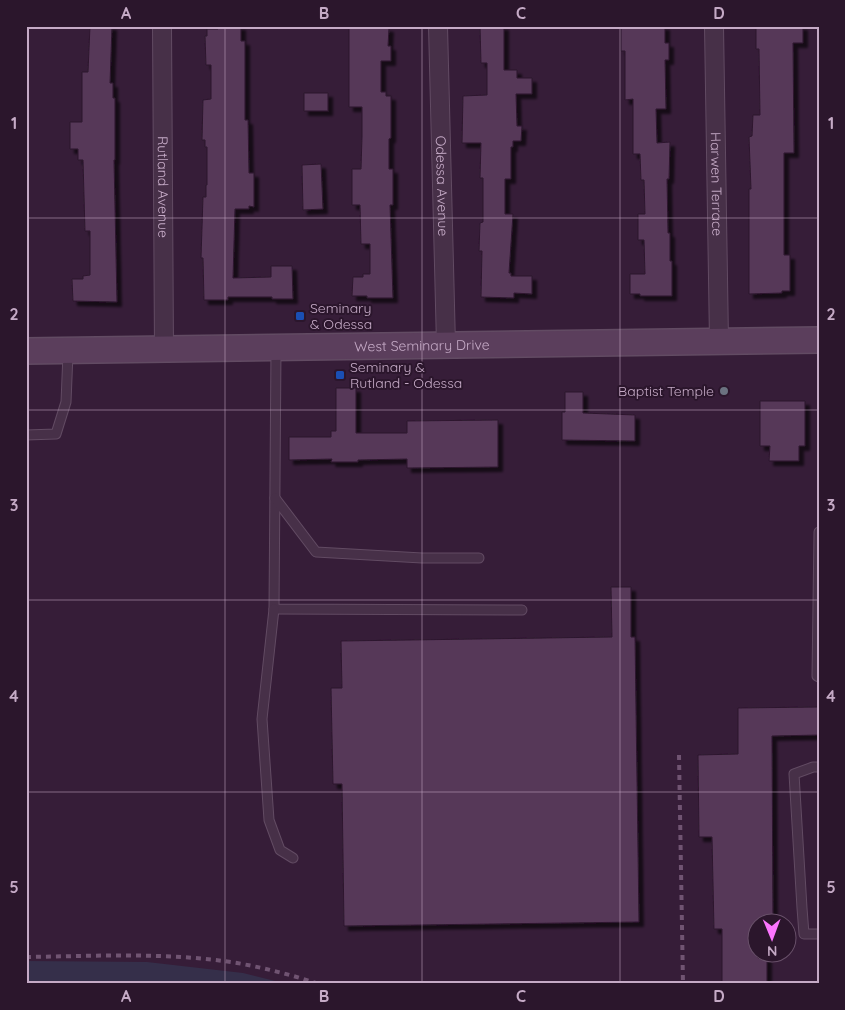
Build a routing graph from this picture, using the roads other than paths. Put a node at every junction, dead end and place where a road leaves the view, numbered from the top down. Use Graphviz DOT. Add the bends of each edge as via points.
graph roads {
  1 [pos="162,26"];
  2 [pos="438,26"];
  3 [pos="714,26"];
  4 [pos="819,340"];
  5 [pos="719,342"];
  6 [pos="446,345"];
  7 [pos="276,347"];
  8 [pos="164,349"];
  9 [pos="68,350"];
  10 [pos="26,351"];
  11 [pos="26,434"];
  12 [pos="275,498"];
  13 [pos="819,532"];
  14 [pos="479,558"];
  15 [pos="274,609"];
  16 [pos="522,610"];
  17 [pos="819,677"];
  18 [pos="819,767"];
  19 [pos="293,858"];
  20 [pos="819,934"];
  1 -- 8 [label="street, Rutland Avenue"];
  2 -- 6 [label="street, Odessa Avenue"];
  3 -- 5 [label="street, Harwen Terrace"];
  4 -- 5 [label="main road, West Seminary Drive"];
  5 -- 6 [label="main road, West Seminary Drive"];
  6 -- 7 [label="main road, West Seminary Drive"];
  7 -- 8 [label="main road, West Seminary Drive"];
  7 -- 12 [label="lane"];
  8 -- 9 [label="main road, West Seminary Drive"];
  9 -- 10 [label="main road, West Seminary Drive"];
  9 -- 11 [label="lane" via="66,402 56,434"];
  12 -- 14 [label="lane" via="316,552"];
  12 -- 15 [label="lane"];
  13 -- 17 [label="lane"];
  15 -- 16 [label="lane"];
  15 -- 19 [label="lane" via="262,719 268,811 280,850"];
  18 -- 20 [label="lane" via="794,774 804,934"];
}
